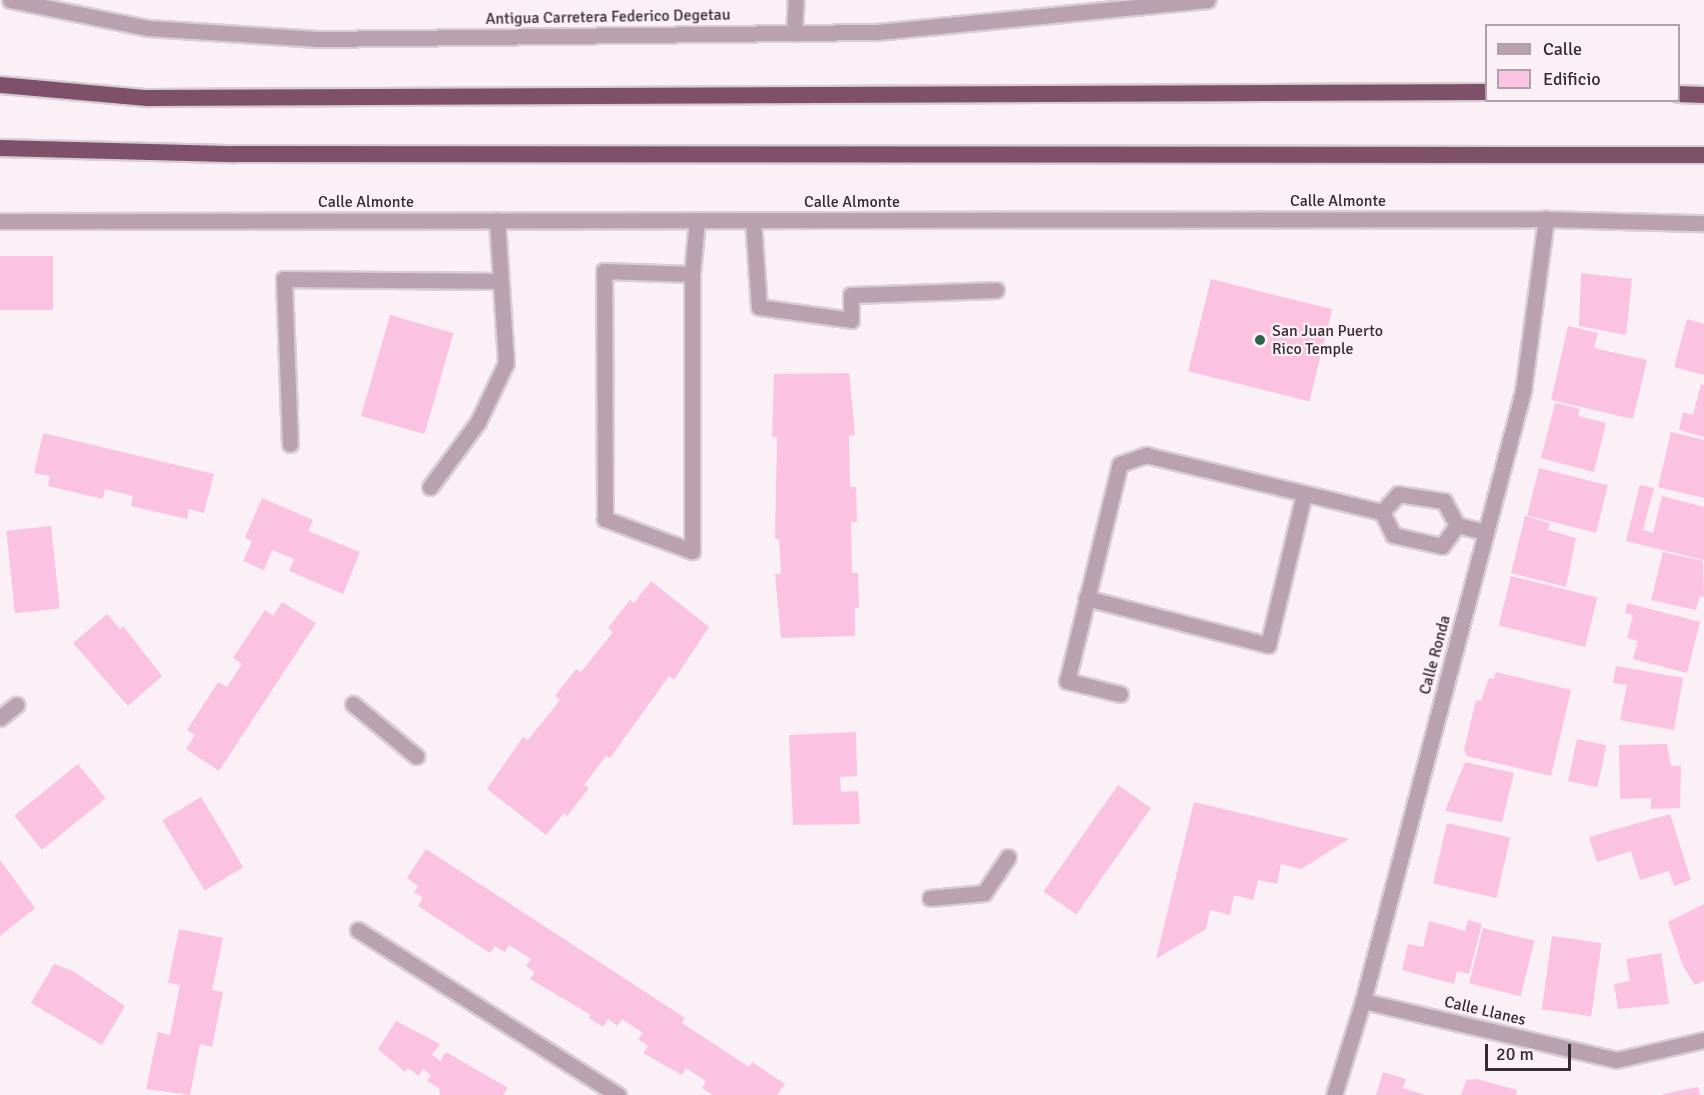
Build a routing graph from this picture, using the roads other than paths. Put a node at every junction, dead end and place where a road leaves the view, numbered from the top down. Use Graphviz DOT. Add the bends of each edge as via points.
graph roads {
  1 [pos="10,0"];
  2 [pos="796,0"];
  3 [pos="1207,0"];
  4 [pos="1159,3"];
  5 [pos="794,33"];
  6 [pos="0,85"];
  7 [pos="1485,92"];
  8 [pos="1680,94"];
  9 [pos="1704,95"];
  10 [pos="0,148"];
  11 [pos="1704,154"];
  12 [pos="1546,219"];
  13 [pos="497,220"];
  14 [pos="697,220"];
  15 [pos="753,220"];
  16 [pos="0,221"];
  17 [pos="1704,223"];
  18 [pos="692,274"];
  19 [pos="500,281"];
  20 [pos="996,290"];
  21 [pos="290,444"];
  22 [pos="430,487"];
  23 [pos="1304,494"];
  24 [pos="1382,512"];
  25 [pos="1456,525"];
  26 [pos="1486,532"];
  27 [pos="1086,598"];
  28 [pos="1120,694"];
  29 [pos="353,704"];
  30 [pos="16,705"];
  31 [pos="0,718"];
  32 [pos="416,756"];
  33 [pos="1008,857"];
  34 [pos="930,898"];
  35 [pos="358,930"];
  36 [pos="1363,1001"];
  37 [pos="1704,1040"];
  38 [pos="618,1095"];
  39 [pos="1334,1095"];
  1 -- 5 [label="street, Antigua Carretera Federico Degetau" via="148,28 318,39"];
  2 -- 5 [label="street"];
  3 -- 4 [label="street, Antigua Carretera Federico Degetau"];
  4 -- 5 [label="street, Antigua Carretera Federico Degetau" via="876,32"];
  6 -- 7 [label="highway" via="147,98"];
  8 -- 9 [label="highway"];
  10 -- 11 [label="highway" via="235,154"];
  12 -- 15 [label="street, Calle Almonte"];
  12 -- 17 [label="street, Calle Almonte"];
  12 -- 26 [label="street, Calle Ronda" via="1523,391"];
  13 -- 14 [label="street, Calle Almonte"];
  13 -- 16 [label="street, Calle Almonte"];
  13 -- 19 [label="street"];
  14 -- 15 [label="street, Calle Almonte"];
  14 -- 18 [label="street"];
  15 -- 20 [label="street" via="759,307 851,320 851,295"];
  18 -- 18 [label="street" via="692,378 692,551 605,519 602,385 604,271"];
  19 -- 21 [label="street" via="284,279"];
  19 -- 22 [label="street" via="506,363 478,422"];
  23 -- 24 [label="street"];
  23 -- 27 [label="street" via="1146,455 1120,464"];
  23 -- 27 [label="street" via="1269,645"];
  24 -- 25 [label="street" via="1398,494 1424,497 1444,501"];
  24 -- 25 [label="street" via="1393,535 1443,546"];
  25 -- 26 [label="street"];
  26 -- 36 [label="street, Calle Ronda"];
  27 -- 28 [label="street" via="1067,681"];
  29 -- 32 [label="street"];
  30 -- 31 [label="street"];
  33 -- 34 [label="street" via="984,893"];
  35 -- 38 [label="street"];
  36 -- 37 [label="street, Calle Llanes" via="1616,1060"];
  36 -- 39 [label="street, Calle Ronda"];
}
